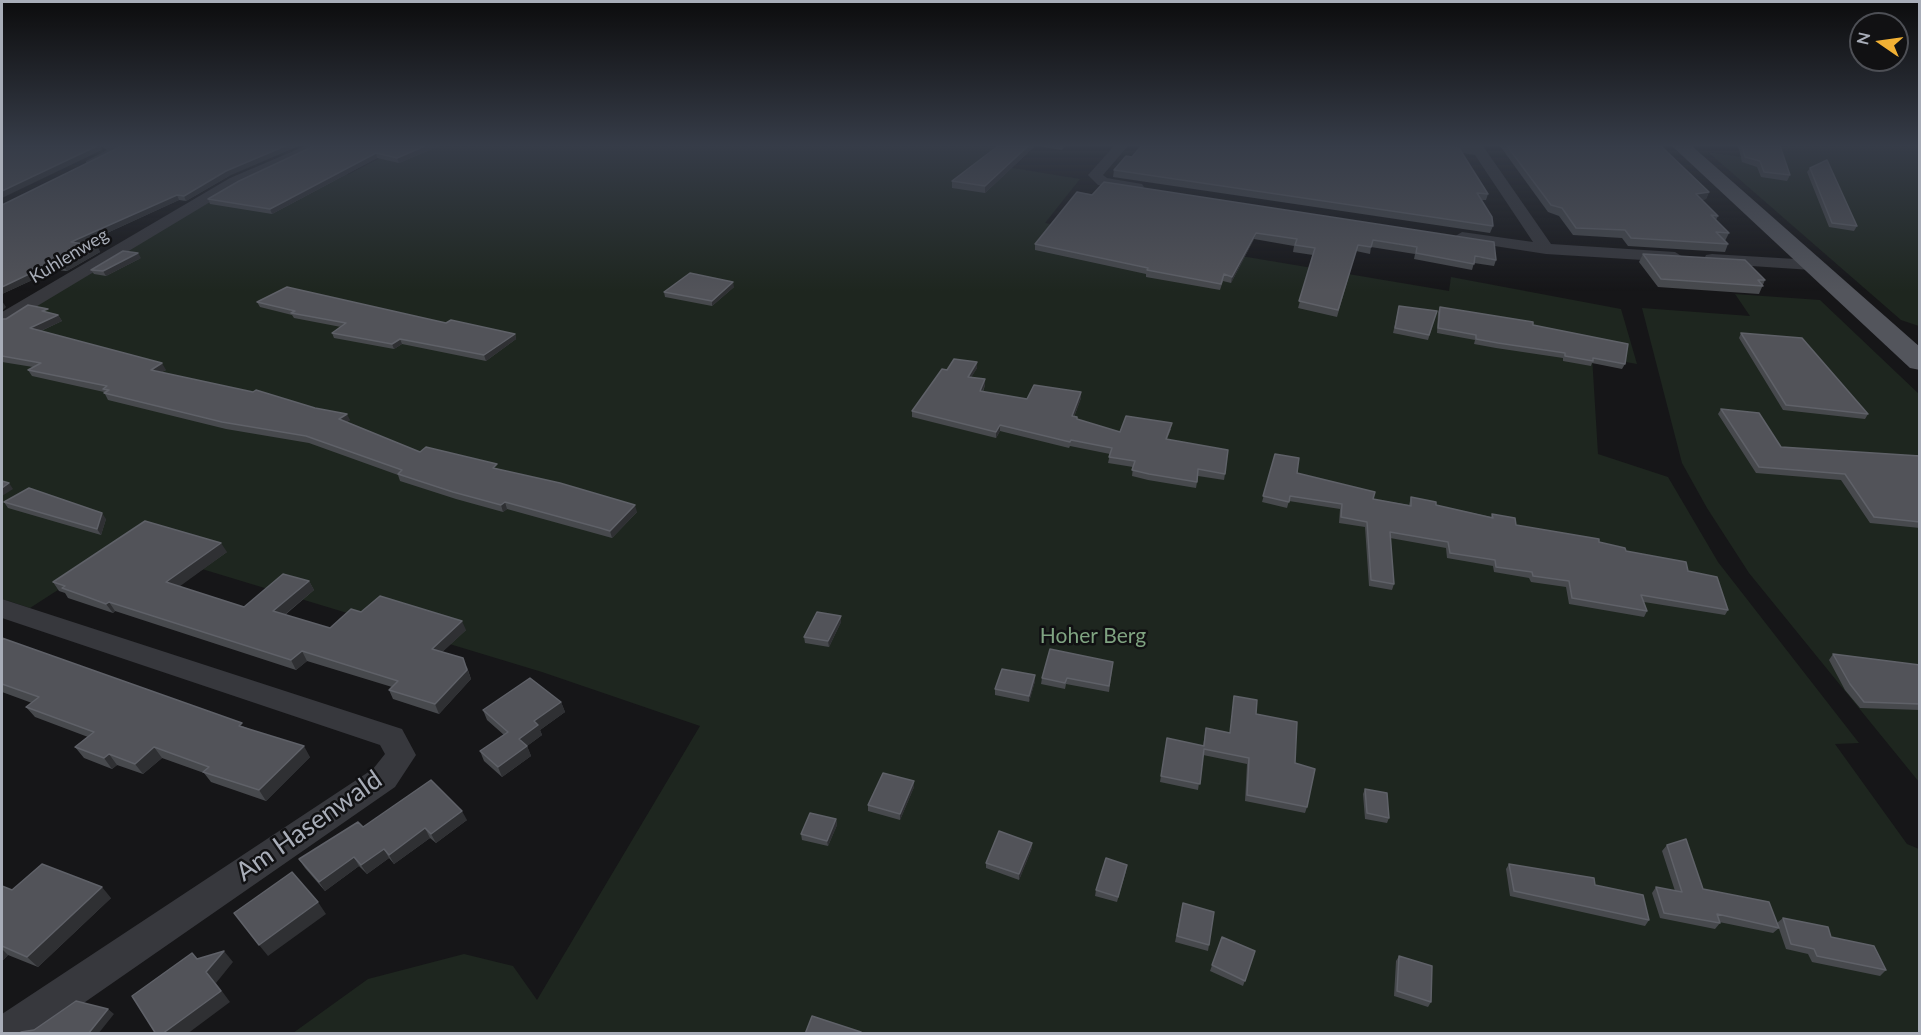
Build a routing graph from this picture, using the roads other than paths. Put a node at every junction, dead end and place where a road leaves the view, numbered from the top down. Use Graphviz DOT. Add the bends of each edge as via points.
graph roads {
  1 [pos="213,194"];
  2 [pos="1509,194"];
  3 [pos="1734,194"];
  4 [pos="1449,235"];
  5 [pos="1546,249"];
  6 [pos="1812,265"];
  7 [pos="2,319"];
  8 [pos="1920,363"];
  9 [pos="2,608"];
  10 [pos="5,1034"];
  1 -- 7 [label="street, Kuhlenweg"];
  2 -- 5 [label="street"];
  3 -- 6 [label="main road"];
  4 -- 5 [label="street"];
  5 -- 6 [label="street"];
  6 -- 8 [label="main road"];
  9 -- 10 [label="street, Am Hasenwald" via="391,737 401,755 384,778"];
}
